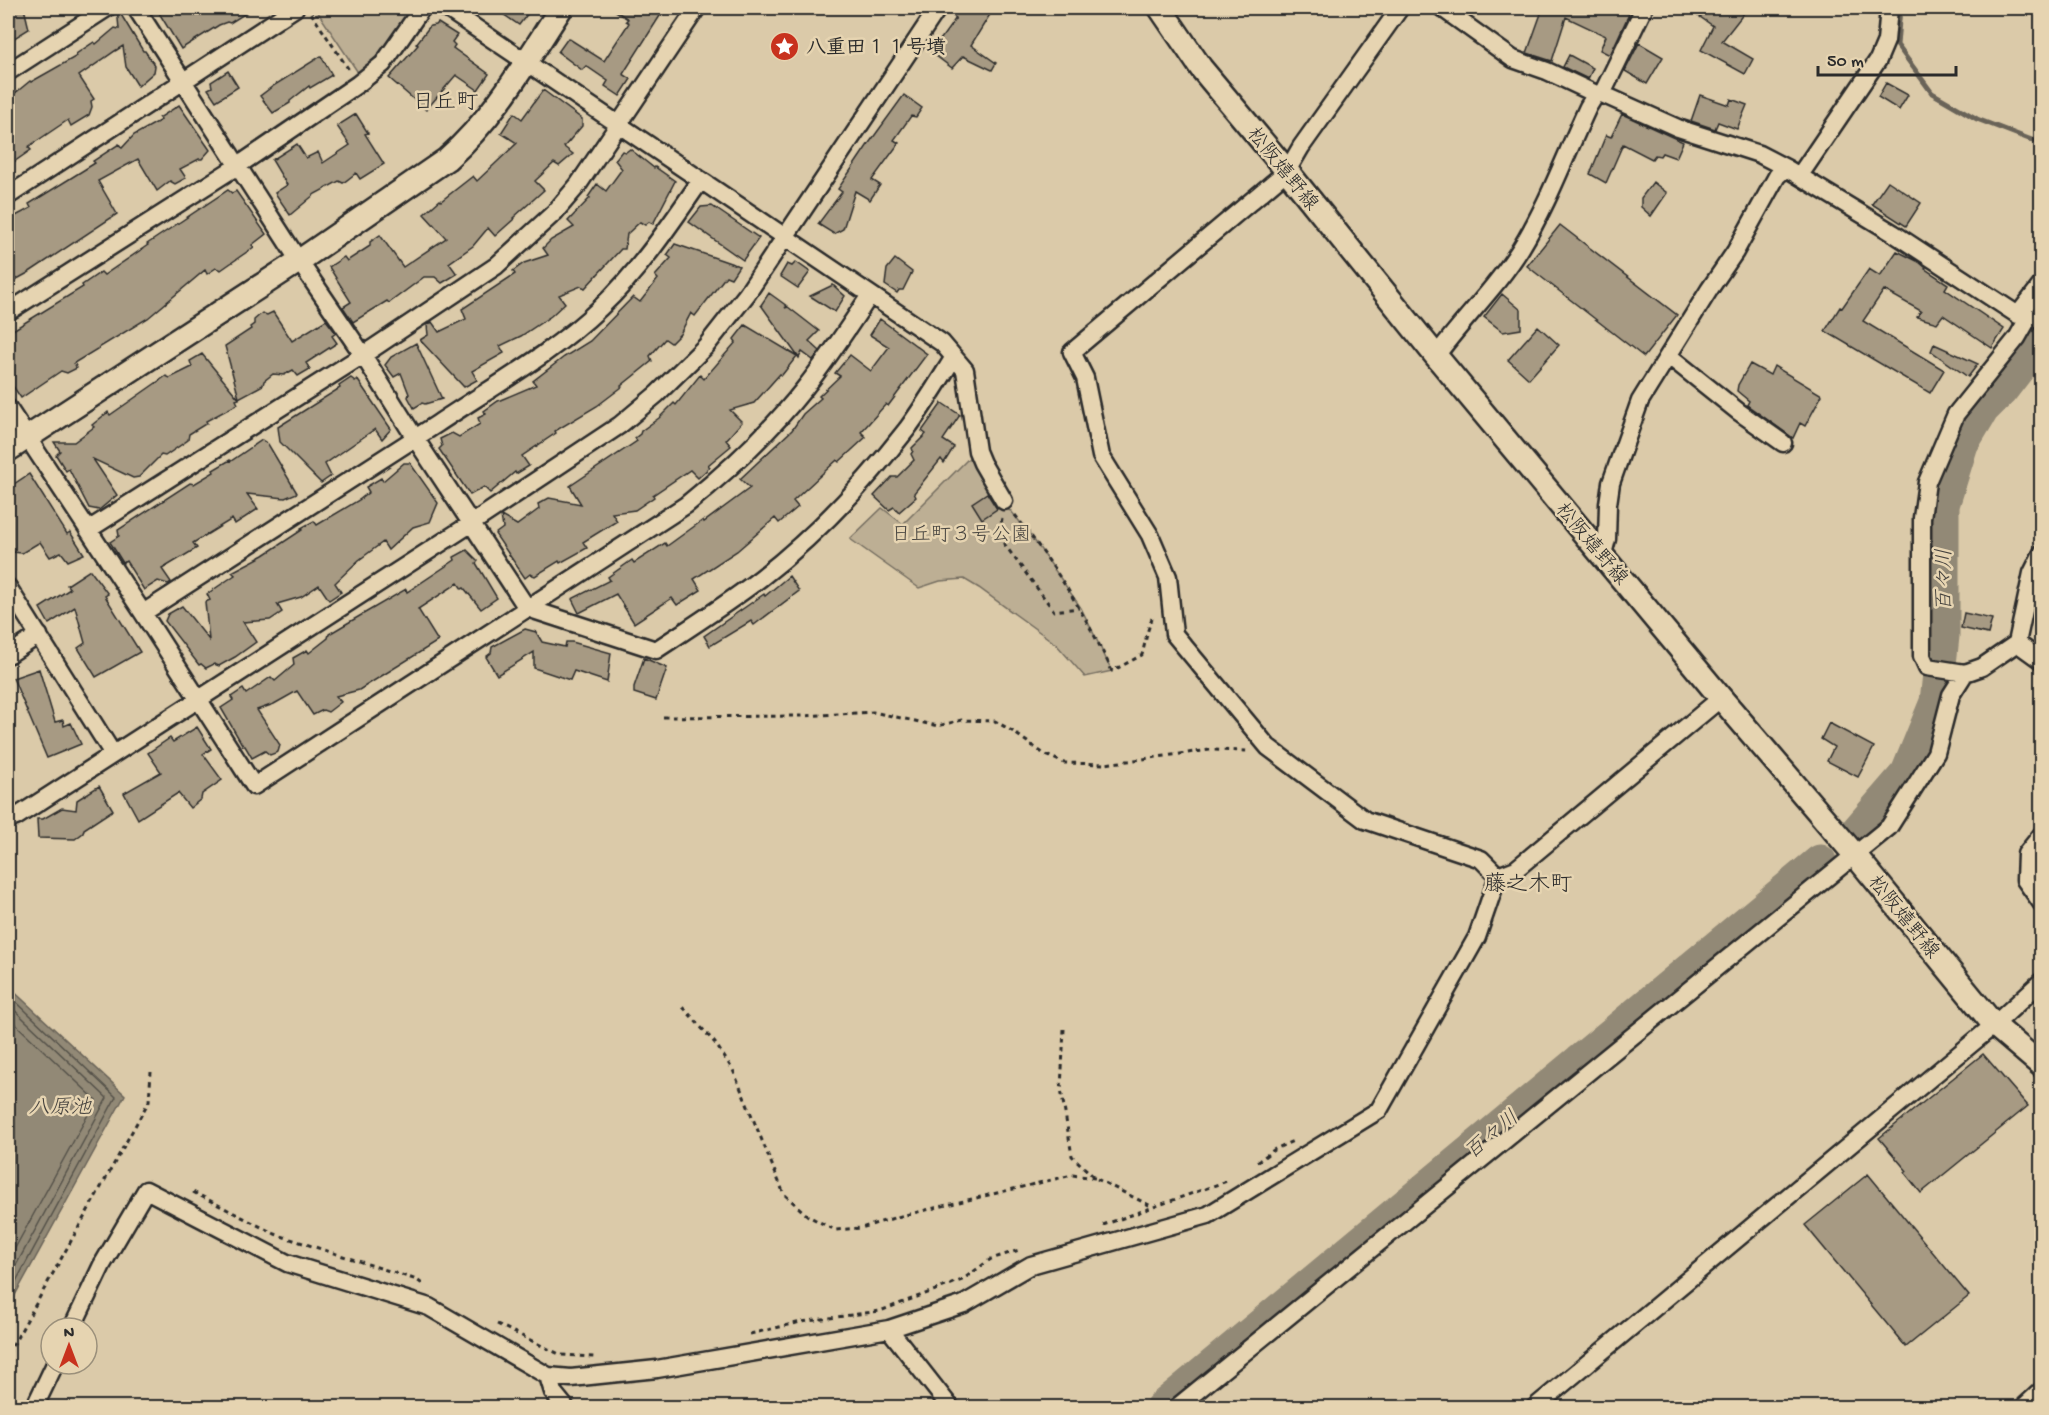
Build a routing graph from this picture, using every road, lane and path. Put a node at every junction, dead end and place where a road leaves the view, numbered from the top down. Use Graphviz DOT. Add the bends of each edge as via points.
graph roads {
  1 [pos="107,8"];
  2 [pos="136,8"];
  3 [pos="295,8"];
  4 [pos="307,8"];
  5 [pos="422,8"];
  6 [pos="446,8"];
  7 [pos="561,8"];
  8 [pos="697,8"];
  9 [pos="938,8"];
  10 [pos="1160,8"];
  11 [pos="1400,8"];
  12 [pos="1442,8"];
  13 [pos="1644,8"];
  14 [pos="1889,8"];
  15 [pos="525,62"];
  16 [pos="8,72"];
  17 [pos="184,81"];
  18 [pos="358,84"];
  19 [pos="1599,94"];
  20 [pos="618,125"];
  21 [pos="239,165"];
  22 [pos="1287,171"];
  23 [pos="1793,171"];
  24 [pos="701,180"];
  25 [pos="8,196"];
  26 [pos="785,237"];
  27 [pos="299,261"];
  28 [pos="2042,284"];
  29 [pos="870,295"];
  30 [pos="8,312"];
  31 [pos="2031,317"];
  32 [pos="363,355"];
  33 [pos="1436,356"];
  34 [pos="1669,356"];
  35 [pos="954,357"];
  36 [pos="8,408"];
  37 [pos="415,438"];
  38 [pos="17,443"];
  39 [pos="1783,443"];
  40 [pos="1004,501"];
  41 [pos="472,523"];
  42 [pos="88,530"];
  43 [pos="2042,553"];
  44 [pos="1603,554"];
  45 [pos="8,587"];
  46 [pos="526,608"];
  47 [pos="1081,608"];
  48 [pos="1156,609"];
  49 [pos="143,613"];
  50 [pos="39,635"];
  51 [pos="2017,644"];
  52 [pos="8,655"];
  53 [pos="2042,661"];
  54 [pos="1958,671"];
  55 [pos="197,699"];
  56 [pos="1721,699"];
  57 [pos="663,717"];
  58 [pos="1268,747"];
  59 [pos="113,754"];
  60 [pos="8,819"];
  61 [pos="2042,834"];
  62 [pos="1855,855"];
  63 [pos="1498,876"];
  64 [pos="2042,904"];
  65 [pos="2042,981"];
  66 [pos="683,1007"];
  67 [pos="1994,1024"];
  68 [pos="1064,1029"];
  69 [pos="2042,1066"];
  70 [pos="151,1072"];
  71 [pos="1295,1140"];
  72 [pos="1252,1167"];
  73 [pos="1095,1178"];
  74 [pos="1236,1178"];
  75 [pos="190,1191"];
  76 [pos="1154,1207"];
  77 [pos="1097,1227"];
  78 [pos="1023,1249"];
  79 [pos="431,1291"];
  80 [pos="78,1316"];
  81 [pos="489,1321"];
  82 [pos="889,1329"];
  83 [pos="744,1335"];
  84 [pos="8,1354"];
  85 [pos="605,1357"];
  86 [pos="49,1376"];
  87 [pos="548,1376"];
  88 [pos="2042,1394"];
  89 [pos="34,1407"];
  90 [pos="566,1407"];
  91 [pos="951,1407"];
  92 [pos="1176,1407"];
  93 [pos="1534,1407"];
  94 [pos="2027,1407"];
  1 -- 16 [label="street"];
  2 -- 17 [label="street"];
  3 -- 17 [label="street"];
  4 -- 18 [label="path"];
  5 -- 18 [label="street" via="383,64"];
  6 -- 15 [label="street"];
  7 -- 15 [label="main road"];
  8 -- 20 [label="street"];
  9 -- 26 [label="street"];
  10 -- 22 [label="main road, 松阪嬉野線" via="1202,68"];
  11 -- 22 [label="street"];
  12 -- 19 [label="street" via="1513,59"];
  13 -- 19 [label="street"];
  14 -- 23 [label="street" via="1886,41 1878,60"];
  15 -- 20 [label="street"];
  15 -- 27 [label="main road" via="466,143"];
  17 -- 21 [label="street"];
  17 -- 25 [label="street"];
  18 -- 21 [label="street"];
  19 -- 23 [label="street" via="1678,128 1759,154"];
  19 -- 33 [label="street" via="1588,107 1520,249"];
  20 -- 24 [label="street"];
  20 -- 32 [label="street" via="567,199 514,250"];
  21 -- 27 [label="street"];
  21 -- 30 [label="street"];
  22 -- 33 [label="main road, 松阪嬉野線"];
  22 -- 58 [label="street" via="1072,352 1085,378 1101,456 1150,535 1168,578 1174,634"];
  23 -- 31 [label="street"];
  23 -- 34 [label="street" via="1777,176 1735,252"];
  24 -- 26 [label="street"];
  24 -- 37 [label="street" via="664,234 586,321 550,350"];
  26 -- 29 [label="street"];
  26 -- 41 [label="street" via="724,324 657,394 620,425"];
  27 -- 32 [label="street"];
  27 -- 38 [label="main road"];
  28 -- 31 [label="street"];
  29 -- 35 [label="street" via="942,343"];
  29 -- 46 [label="street" via="804,389 724,472 686,505"];
  31 -- 54 [label="street" via="1956,414 1927,482 1922,518 1922,656 1927,667"];
  32 -- 37 [label="street"];
  32 -- 42 [label="street"];
  33 -- 44 [label="main road, 松阪嬉野線"];
  34 -- 39 [label="street"];
  34 -- 44 [label="street" via="1637,407 1611,483"];
  35 -- 40 [label="street" via="965,370 982,463"];
  35 -- 46 [label="street" via="907,428 828,517 762,577 656,650"];
  36 -- 38 [label="street"];
  37 -- 41 [label="street"];
  37 -- 49 [label="street"];
  38 -- 42 [label="street"];
  40 -- 47 [label="path"];
  40 -- 47 [label="path" via="999,537 1054,611"];
  41 -- 46 [label="street"];
  41 -- 55 [label="street"];
  42 -- 49 [label="street"];
  43 -- 51 [label="street" via="2032,573"];
  44 -- 56 [label="main road, 松阪嬉野線"];
  45 -- 50 [label="street"];
  46 -- 55 [label="street" via="254,786"];
  47 -- 48 [label="path" via="1112,671 1142,655"];
  49 -- 55 [label="street"];
  50 -- 52 [label="street"];
  50 -- 59 [label="street"];
  51 -- 53 [label="street"];
  51 -- 54 [label="street" via="1982,667"];
  54 -- 62 [label="street" via="1936,753 1889,826"];
  55 -- 59 [label="street"];
  56 -- 62 [label="main road, 松阪嬉野線"];
  56 -- 63 [label="street" via="1516,869"];
  57 -- 58 [label="path" via="873,712 938,726 962,720 995,721 1064,763 1105,764 1186,752 1256,751"];
  58 -- 63 [label="street" via="1365,820 1480,859"];
  59 -- 60 [label="street"];
  61 -- 64 [label="street" via="2026,854 2025,880"];
  62 -- 67 [label="main road, 松阪嬉野線"];
  62 -- 92 [label="street"];
  63 -- 82 [label="street" via="1477,937 1379,1110 1208,1215 1031,1265 964,1304"];
  65 -- 67 [label="street"];
  66 -- 73 [label="path" via="733,1070 784,1194 808,1215 835,1230 861,1228 1072,1176"];
  67 -- 69 [label="main road, 松阪嬉野線"];
  67 -- 93 [label="street"];
  68 -- 73 [label="path" via="1061,1089 1072,1156"];
  70 -- 84 [label="path" via="149,1101"];
  71 -- 72 [label="path" via="1275,1149"];
  73 -- 76 [label="path"];
  74 -- 76 [label="path"];
  75 -- 79 [label="path" via="276,1234 417,1280"];
  76 -- 77 [label="path"];
  78 -- 83 [label="path" via="991,1259 962,1280 880,1311"];
  80 -- 87 [label="street" via="146,1190 287,1263 429,1307"];
  81 -- 85 [label="path" via="561,1354"];
  82 -- 87 [label="street" via="657,1369 571,1378"];
  82 -- 91 [label="street"];
  86 -- 89 [label="street"];
  87 -- 90 [label="street" via="553,1392"];
  88 -- 94 [label="main road"];
}
